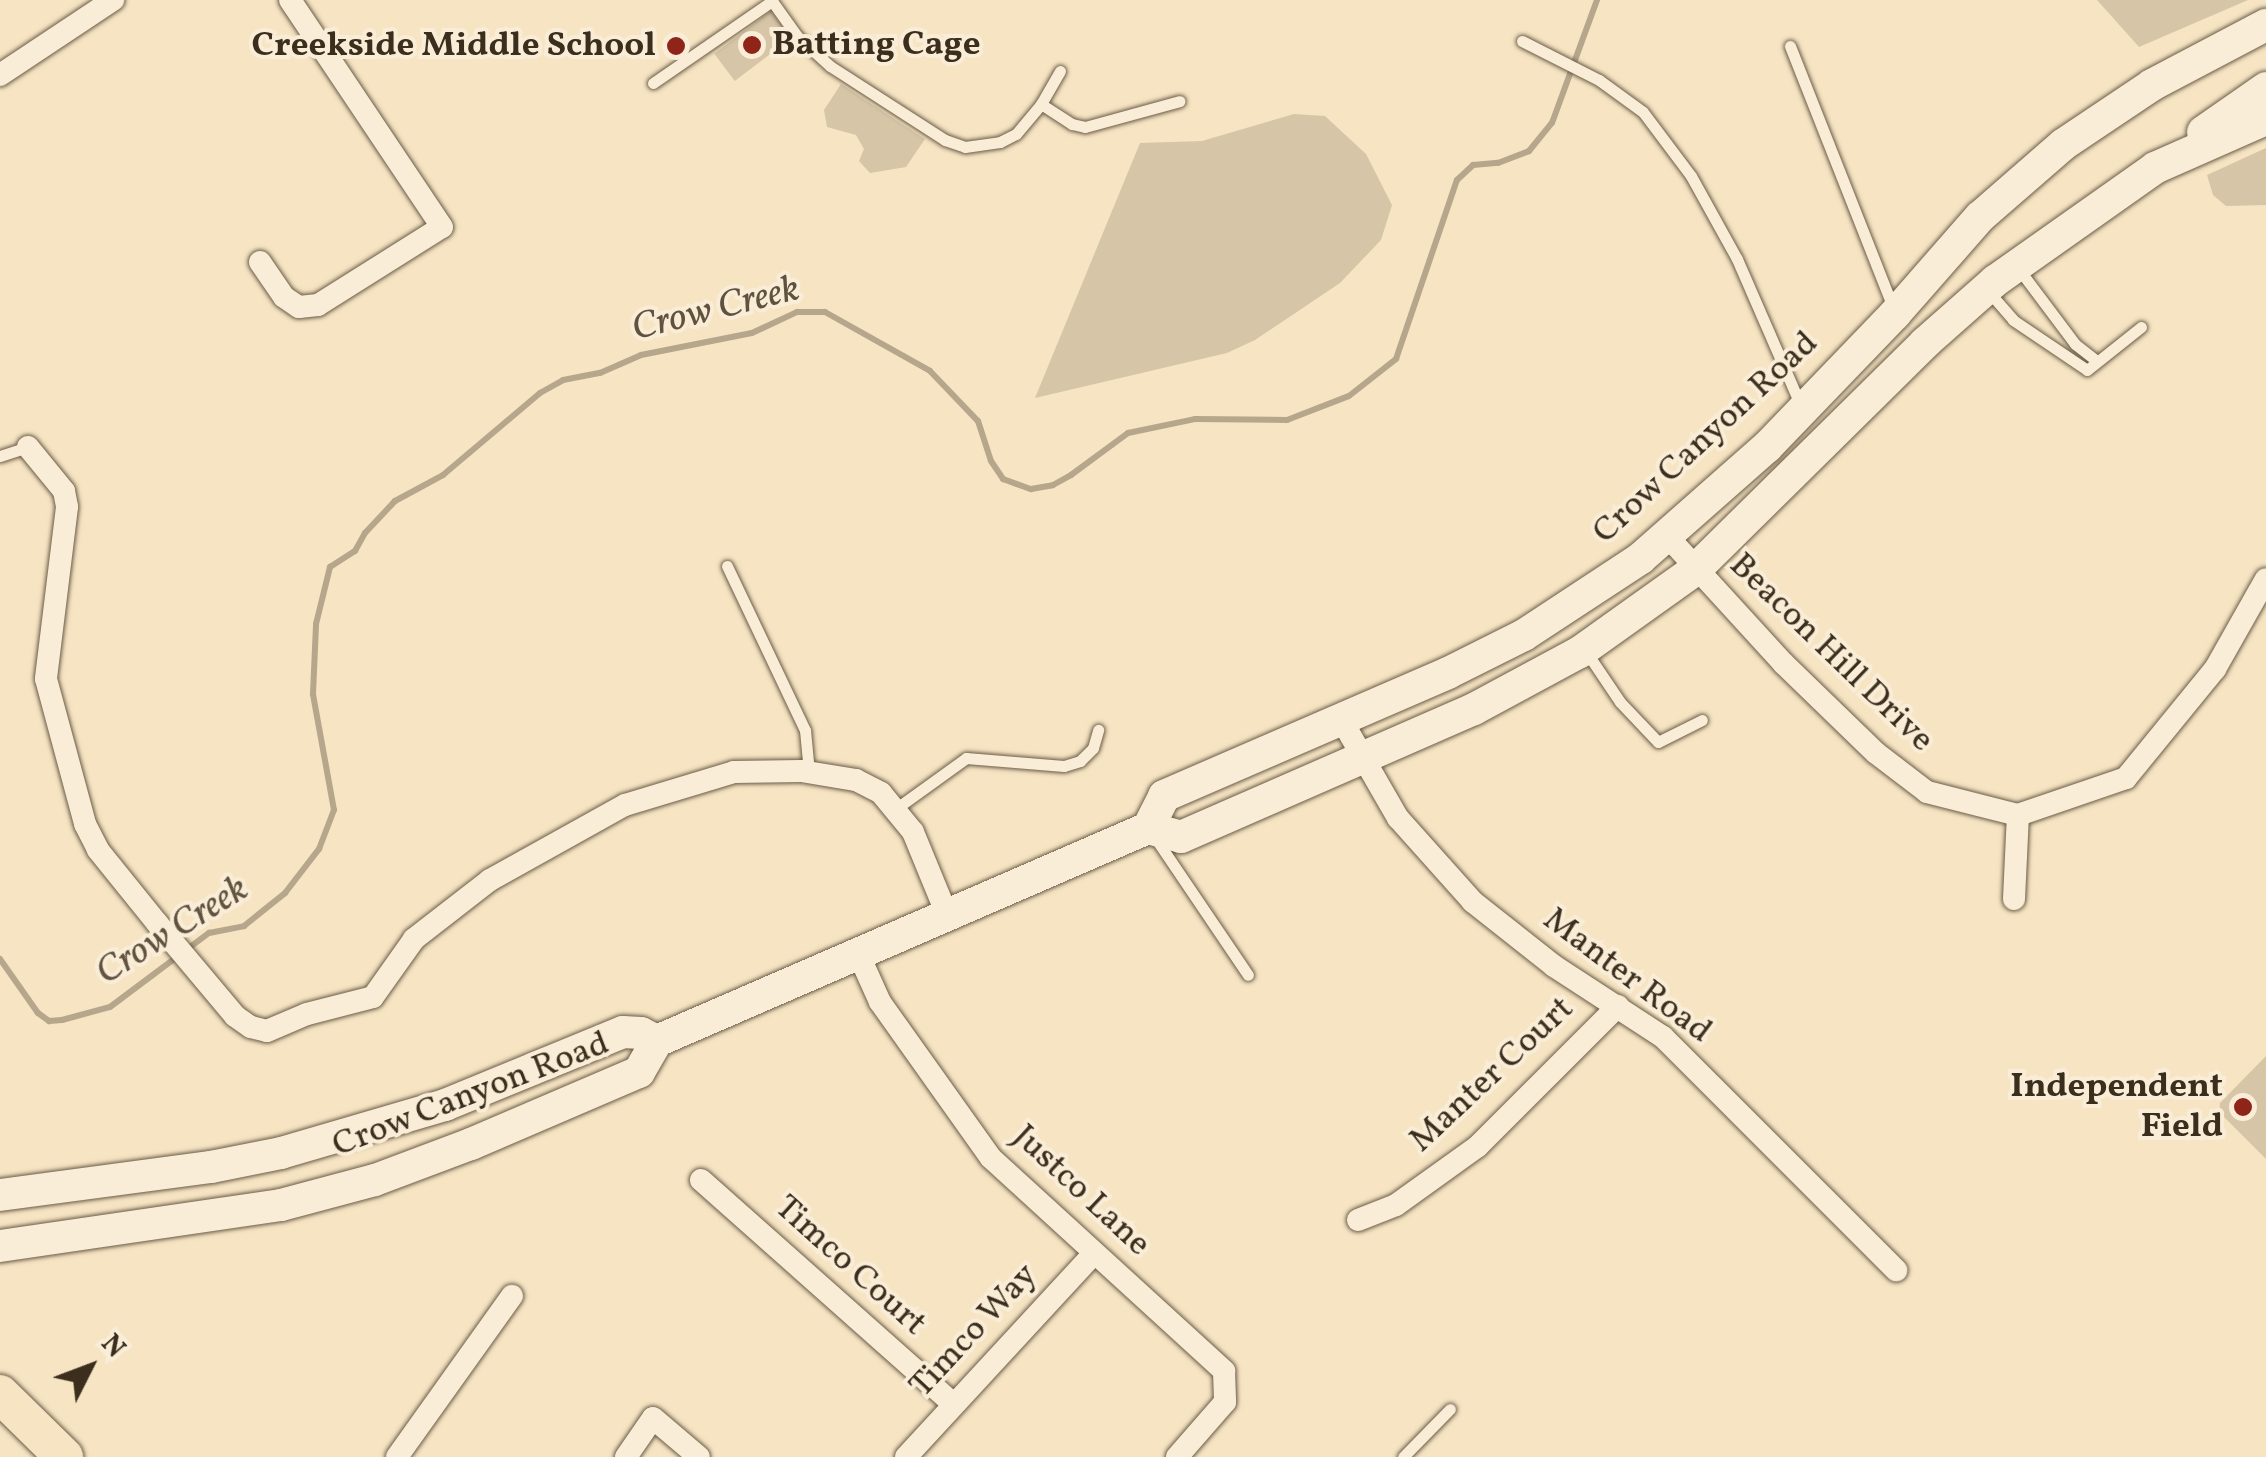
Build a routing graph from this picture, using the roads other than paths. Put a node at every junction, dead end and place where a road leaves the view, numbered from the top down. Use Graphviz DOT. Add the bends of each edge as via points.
graph roads {
  1 [pos="113,0"];
  2 [pos="290,0"];
  3 [pos="2265,26"];
  4 [pos="1522,41"];
  5 [pos="1790,46"];
  6 [pos="1060,71"];
  7 [pos="0,75"];
  8 [pos="653,83"];
  9 [pos="2266,88"];
  10 [pos="1180,101"];
  11 [pos="1041,104"];
  12 [pos="2266,120"];
  13 [pos="2155,168"];
  14 [pos="260,262"];
  15 [pos="2016,265"];
  16 [pos="1986,288"];
  17 [pos="1896,314"];
  18 [pos="2141,327"];
  19 [pos="2097,361"];
  20 [pos="1803,410"];
  21 [pos="28,447"];
  22 [pos="0,456"];
  23 [pos="1668,537"];
  24 [pos="727,566"];
  25 [pos="1695,570"];
  26 [pos="2266,579"];
  27 [pos="1584,649"];
  28 [pos="1341,720"];
  29 [pos="1702,720"];
  30 [pos="1098,730"];
  31 [pos="1360,759"];
  32 [pos="809,772"];
  33 [pos="894,810"];
  34 [pos="2018,815"];
  35 [pos="1148,828"];
  36 [pos="2014,899"];
  37 [pos="947,915"];
  38 [pos="858,954"];
  39 [pos="1248,975"];
  40 [pos="1618,1006"];
  41 [pos="658,1041"];
  42 [pos="701,1180"];
  43 [pos="0,1194"];
  44 [pos="1358,1220"];
  45 [pos="3,1247"];
  46 [pos="1094,1252"];
  47 [pos="1896,1270"];
  48 [pos="512,1296"];
  49 [pos="2,1394"];
  50 [pos="953,1404"];
  51 [pos="1450,1409"];
  52 [pos="64,1457"];
  53 [pos="397,1457"];
  54 [pos="626,1457"];
  55 [pos="699,1457"];
  56 [pos="906,1457"];
  57 [pos="1177,1457"];
  58 [pos="1403,1457"];
  1 -- 7 [label="street"];
  2 -- 14 [label="street" via="442,227 318,306 284,297"];
  3 -- 17 [label="main road, Crow Canyon Road" via="2152,85 2064,144 1980,217"];
  4 -- 20 [label="lane" via="1642,112 1691,176 1737,259"];
  5 -- 17 [label="lane"];
  6 -- 11 [label="lane"];
  8 -- 11 [label="lane" via="772,0 830,66 946,140 964,146 1000,142 1016,134"];
  9 -- 13 [label="main road"];
  10 -- 11 [label="lane" via="1085,127"];
  12 -- 13 [label="main road, Crow Canyon Road"];
  13 -- 15 [label="main road, Crow Canyon Road"];
  15 -- 16 [label="main road, Crow Canyon Road"];
  15 -- 19 [label="lane" via="2075,344"];
  16 -- 19 [label="lane" via="2013,320 2062,355 2087,370"];
  16 -- 25 [label="main road, Crow Canyon Road"];
  17 -- 20 [label="main road, Crow Canyon Road"];
  18 -- 19 [label="lane"];
  20 -- 23 [label="main road, Crow Canyon Road"];
  21 -- 22 [label="lane"];
  21 -- 32 [label="street" via="64,491 67,507 46,662 52,713 90,836 224,1004 250,1027 267,1032 372,997 414,939 490,880 624,805 734,772"];
  23 -- 25 [label="street, Beacon Hill Drive"];
  23 -- 28 [label="main road, Crow Canyon Road" via="1524,635"];
  24 -- 32 [label="lane" via="805,730"];
  25 -- 27 [label="main road, Crow Canyon Road"];
  25 -- 34 [label="street, Beacon Hill Drive" via="1876,753 1927,792"];
  26 -- 34 [label="street" via="2216,669 2126,778"];
  27 -- 29 [label="lane" via="1658,742"];
  27 -- 31 [label="main road, Crow Canyon Road" via="1485,704"];
  28 -- 31 [label="street, Manter Road"];
  28 -- 35 [label="main road, Crow Canyon Road" via="1164,796"];
  30 -- 33 [label="lane" via="1094,748 1064,766 966,758"];
  31 -- 35 [label="main road, Crow Canyon Road" via="1182,837"];
  31 -- 40 [label="street, Manter Road" via="1398,818 1473,902"];
  32 -- 33 [label="street" via="856,780 881,793"];
  33 -- 37 [label="street" via="912,832"];
  34 -- 36 [label="street"];
  35 -- 37 [label="main road, Crow Canyon Road"];
  35 -- 39 [label="lane"];
  37 -- 38 [label="main road, Crow Canyon Road"];
  38 -- 41 [label="main road, Crow Canyon Road"];
  38 -- 46 [label="street, Justco Lane" via="880,1002 974,1137"];
  40 -- 44 [label="street, Manter Court" via="1478,1146 1396,1206"];
  40 -- 47 [label="street, Manter Road" via="1663,1038"];
  41 -- 43 [label="main road, Crow Canyon Road" via="623,1032 469,1097 292,1150"];
  41 -- 45 [label="main road, Crow Canyon Road" via="639,1072 375,1180 208,1219"];
  42 -- 50 [label="street, Timco Court"];
  46 -- 50 [label="street, Timco Way"];
  46 -- 57 [label="street, Justco Lane" via="1224,1371 1225,1402"];
  48 -- 53 [label="street"];
  49 -- 52 [label="main road"];
  50 -- 56 [label="street, Timco Way"];
  51 -- 58 [label="lane"];
  54 -- 55 [label="street" via="653,1418"];
}
